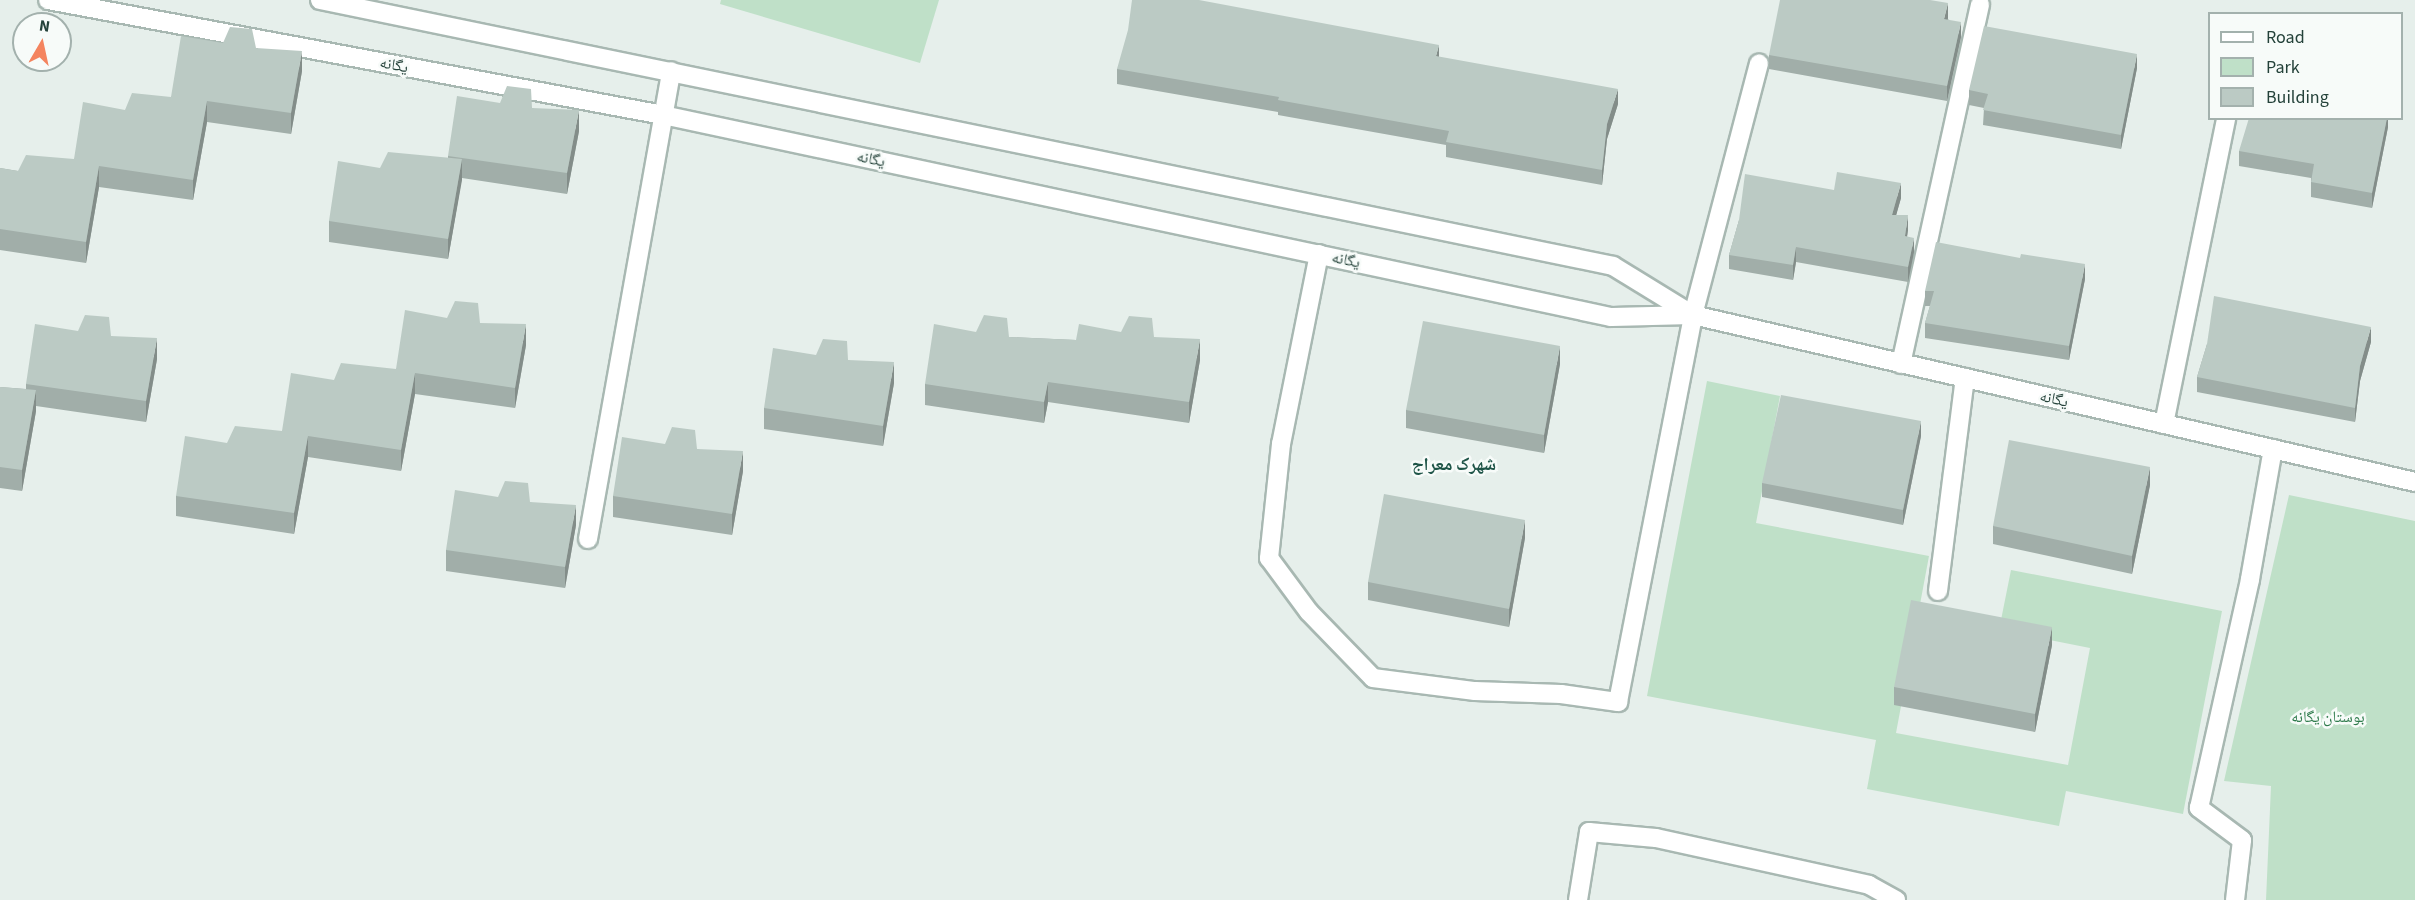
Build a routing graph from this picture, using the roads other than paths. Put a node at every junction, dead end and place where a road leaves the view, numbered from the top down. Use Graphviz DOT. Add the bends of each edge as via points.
graph roads {
  1 [pos="48,0"];
  2 [pos="320,0"];
  3 [pos="1980,5"];
  4 [pos="1759,63"];
  5 [pos="671,71"];
  6 [pos="663,115"];
  7 [pos="2226,120"];
  8 [pos="1319,254"];
  9 [pos="1693,315"];
  10 [pos="1901,364"];
  11 [pos="1965,378"];
  12 [pos="2164,424"];
  13 [pos="2273,449"];
  14 [pos="2415,482"];
  15 [pos="588,539"];
  16 [pos="1938,591"];
  17 [pos="1578,900"];
  18 [pos="1896,900"];
  19 [pos="2235,900"];
  1 -- 6 [label="street, یگانه"];
  2 -- 5 [label="street, یگانه"];
  3 -- 10 [label="street"];
  4 -- 9 [label="street"];
  5 -- 6 [label="street"];
  5 -- 9 [label="street, یگانه" via="1613,266"];
  6 -- 8 [label="street, یگانه"];
  6 -- 15 [label="street"];
  7 -- 12 [label="street"];
  8 -- 9 [label="street, یگانه" via="1611,317"];
  8 -- 9 [label="street" via="1281,444 1269,558 1309,612 1373,678 1618,702"];
  9 -- 10 [label="street, یگانه"];
  10 -- 11 [label="street, یگانه"];
  11 -- 12 [label="street, یگانه"];
  11 -- 16 [label="street"];
  12 -- 13 [label="street, یگانه"];
  13 -- 14 [label="street, یگانه"];
  13 -- 19 [label="street" via="2250,579 2199,808 2242,840"];
  17 -- 18 [label="street" via="1589,832 1656,838 1857,882"];
}
